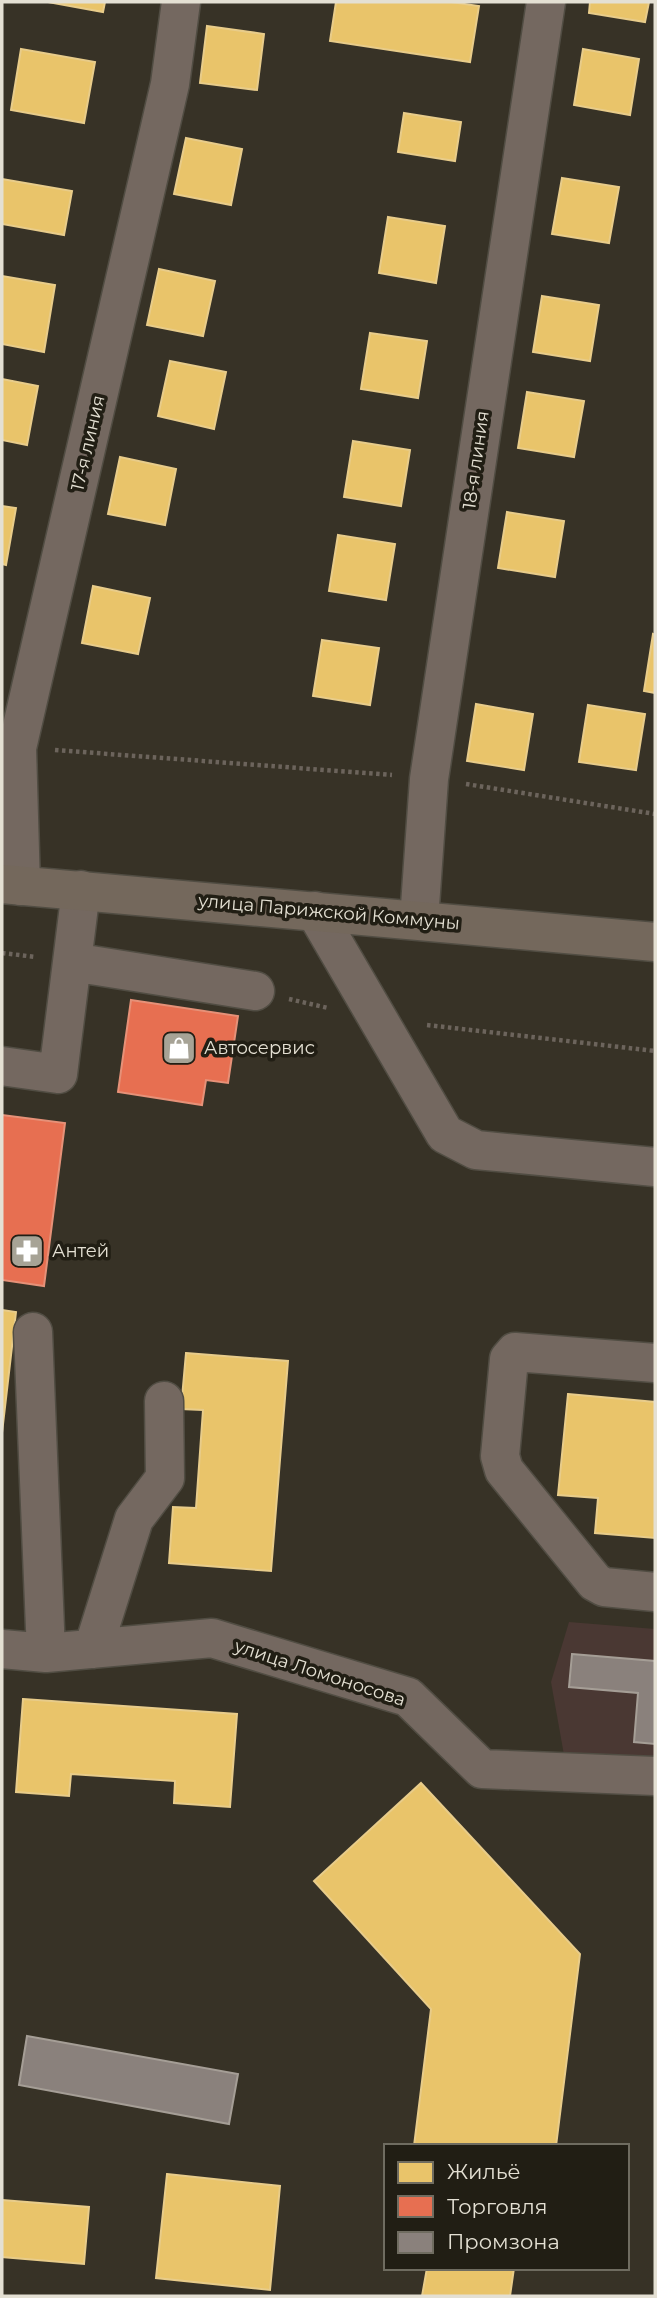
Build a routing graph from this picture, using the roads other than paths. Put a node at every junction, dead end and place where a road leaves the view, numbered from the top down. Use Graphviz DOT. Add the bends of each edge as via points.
graph roads {
  1 [pos="181,2"];
  2 [pos="546,2"];
  3 [pos="11,885"];
  4 [pos="81,890"];
  5 [pos="315,911"];
  6 [pos="419,920"];
  7 [pos="655,942"];
  8 [pos="72,961"];
  9 [pos="255,991"];
  10 [pos="2,1066"];
  11 [pos="655,1167"];
  12 [pos="33,1332"];
  13 [pos="655,1363"];
  14 [pos="164,1401"];
  15 [pos="655,1592"];
  16 [pos="2,1649"];
  17 [pos="93,1649"];
  18 [pos="46,1653"];
  19 [pos="655,1776"];
  1 -- 3 [label="street, 17-я линия" via="170,84 17,748"];
  2 -- 6 [label="street, 18-я линия" via="429,779"];
  3 -- 4 [label="main road, улица Парижской Коммуны"];
  4 -- 5 [label="main road, улица Парижской Коммуны"];
  4 -- 8 [label="street"];
  5 -- 6 [label="main road, улица Парижской Коммуны"];
  5 -- 11 [label="street" via="438,1125 465,1147"];
  6 -- 7 [label="main road, улица Парижской Коммуны"];
  8 -- 9 [label="street"];
  8 -- 10 [label="street" via="58,1074"];
  12 -- 18 [label="street"];
  13 -- 15 [label="street" via="514,1352 500,1456 505,1470 595,1582"];
  14 -- 17 [label="street" via="165,1478 134,1520"];
  16 -- 18 [label="street, улица Ломоносова"];
  17 -- 18 [label="street, улица Ломоносова"];
  17 -- 19 [label="street, улица Ломоносова" via="212,1638 408,1697 482,1769"];
}
